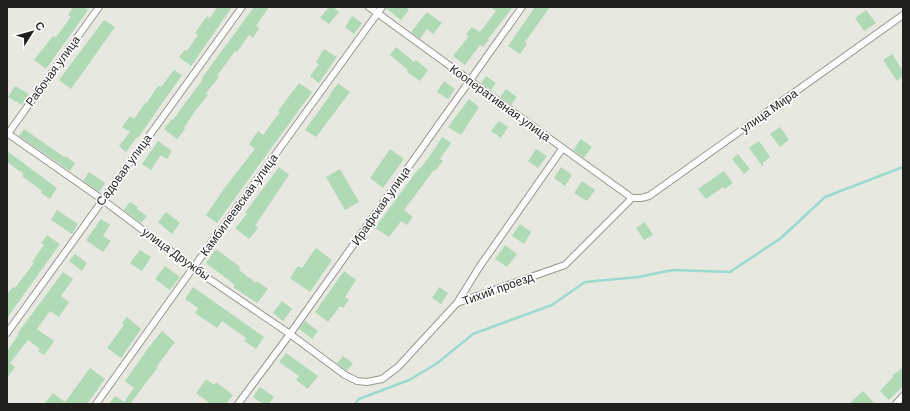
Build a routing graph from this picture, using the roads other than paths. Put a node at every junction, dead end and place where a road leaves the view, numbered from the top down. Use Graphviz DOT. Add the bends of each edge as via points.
graph roads {
  1 [pos="99,7"];
  2 [pos="242,7"];
  3 [pos="369,7"];
  4 [pos="382,7"];
  5 [pos="522,7"];
  6 [pos="378,14"];
  7 [pos="903,16"];
  8 [pos="470,80"];
  9 [pos="7,134"];
  10 [pos="562,148"];
  11 [pos="632,198"];
  12 [pos="102,200"];
  13 [pos="193,268"];
  14 [pos="457,303"];
  15 [pos="7,333"];
  16 [pos="290,334"];
  17 [pos="345,375"];
  18 [pos="903,396"];
  19 [pos="96,404"];
  20 [pos="238,404"];
  21 [pos="896,404"];
  1 -- 9 [label="street, Рабочая улица"];
  2 -- 12 [label="street, Садовая улица"];
  3 -- 6 [label="street, Кооперативная улица"];
  4 -- 6 [label="street, Камбилеевская улица"];
  5 -- 8 [label="street, Ирафская улица"];
  6 -- 8 [label="street, Кооперативная улица"];
  6 -- 13 [label="street, Камбилеевская улица"];
  7 -- 11 [label="street, улица Мира" via="649,196"];
  8 -- 10 [label="street, Кооперативная улица"];
  8 -- 16 [label="street, Ирафская улица"];
  9 -- 12 [label="street, улица Дружбы"];
  10 -- 11 [label="street, Кооперативная улица"];
  10 -- 14 [label="street"];
  11 -- 14 [label="street, Тихий проезд" via="564,265"];
  12 -- 13 [label="street, улица Дружбы"];
  12 -- 15 [label="street, Садовая улица"];
  13 -- 16 [label="street, улица Дружбы"];
  13 -- 19 [label="street, Камбилеевская улица"];
  14 -- 17 [label="street, Тихий проезд" via="398,367 382,379 357,381"];
  16 -- 17 [label="street, улица Дружбы"];
  16 -- 20 [label="street, Ирафская улица"];
  18 -- 21 [label="street"];
}
